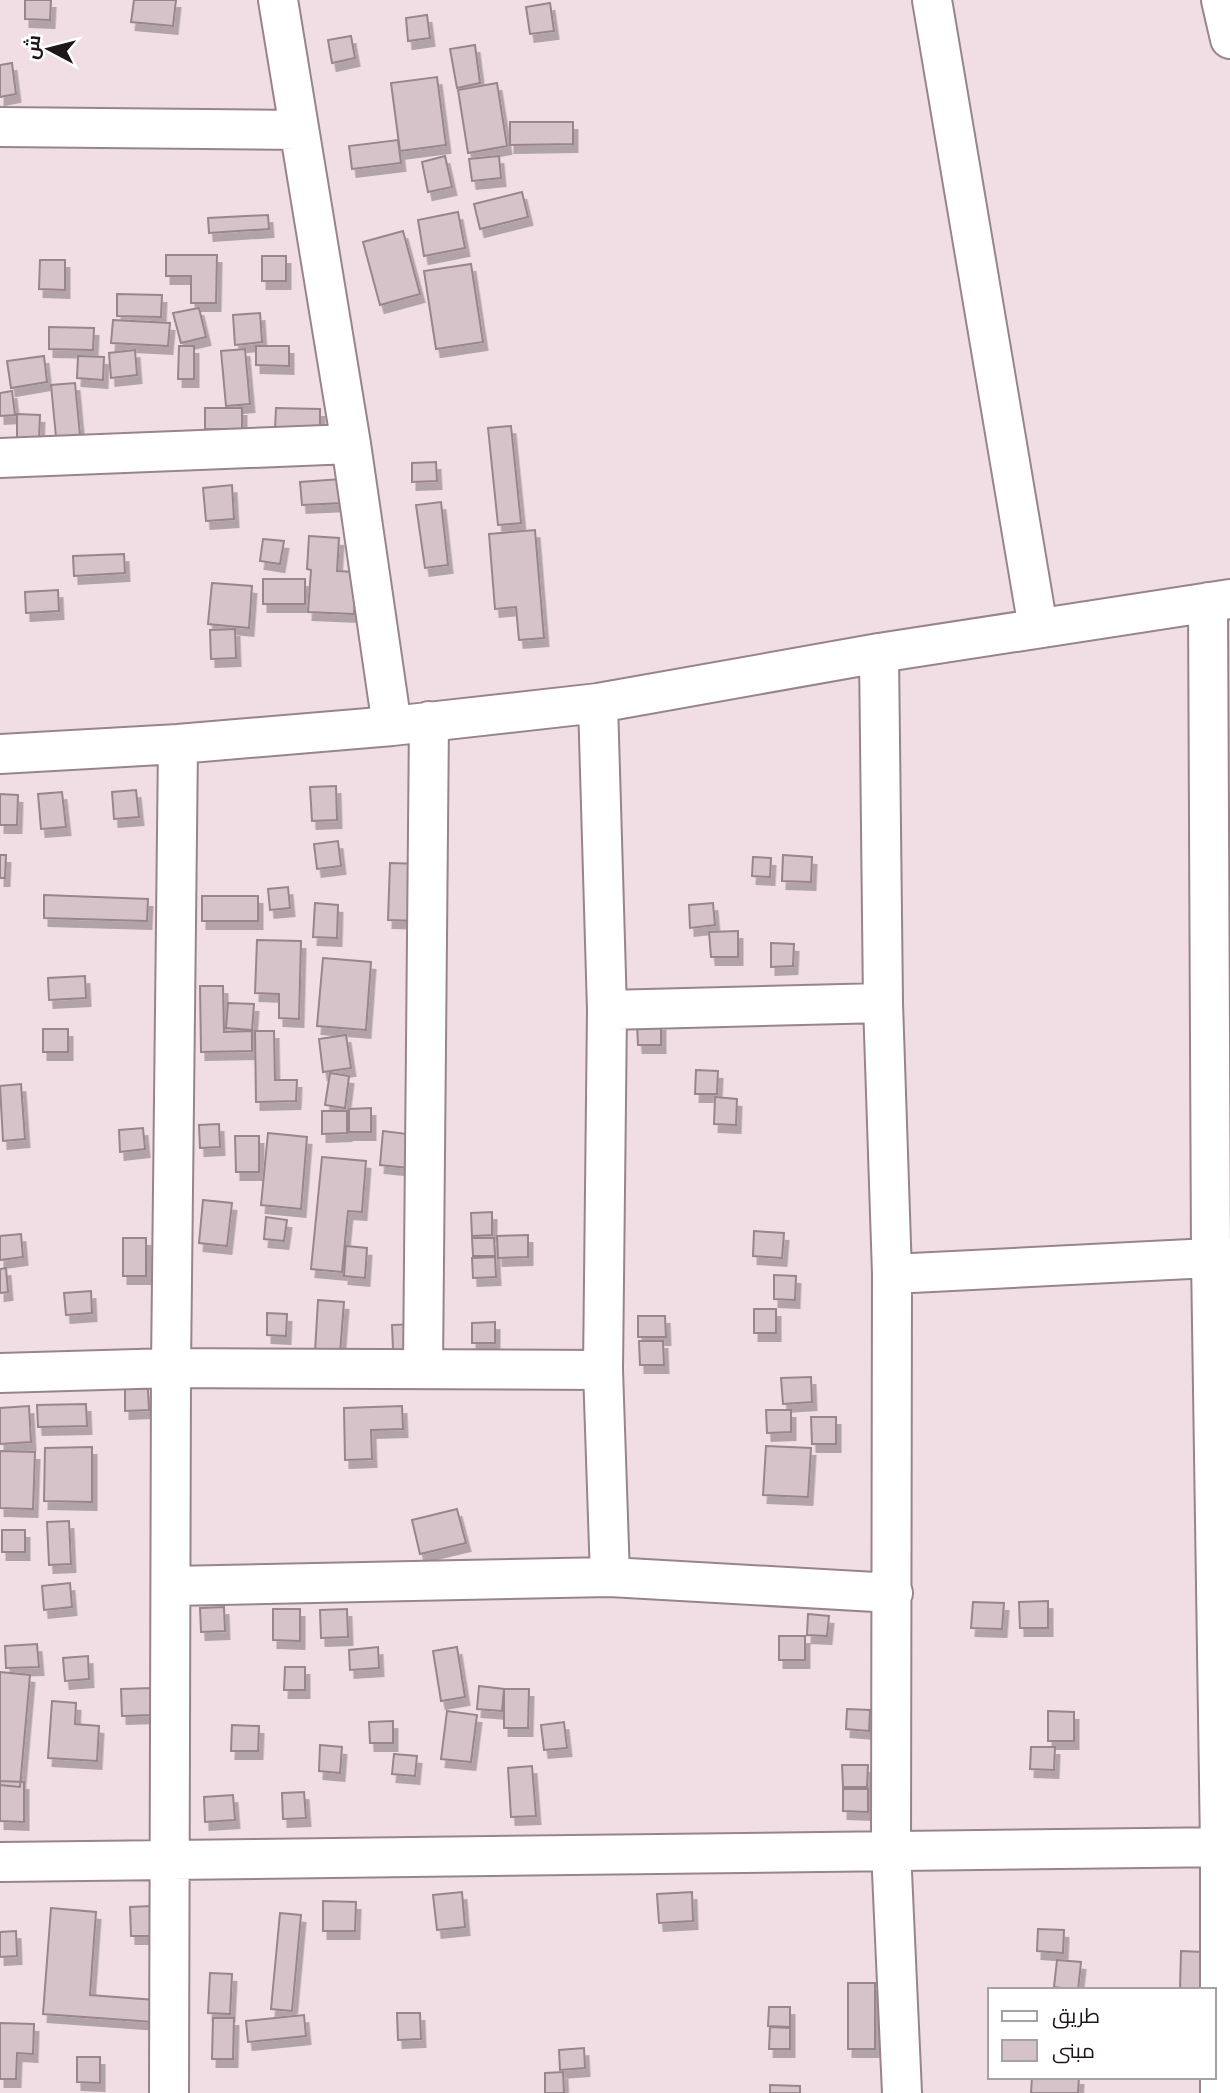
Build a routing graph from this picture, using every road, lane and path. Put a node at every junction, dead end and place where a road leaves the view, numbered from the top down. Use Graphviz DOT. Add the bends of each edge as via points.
graph roads {
  1 [pos="278,0"];
  2 [pos="932,0"];
  3 [pos="1222,0"];
  4 [pos="1230,40"];
  5 [pos="0,127"];
  6 [pos="298,130"];
  7 [pos="351,444"];
  8 [pos="0,458"];
  9 [pos="1219,600"];
  10 [pos="1038,628"];
  11 [pos="878,653"];
  12 [pos="598,703"];
  13 [pos="411,723"];
  14 [pos="178,744"];
  15 [pos="0,754"];
  16 [pos="883,1003"];
  17 [pos="607,1010"];
  18 [pos="1221,1258"];
  19 [pos="892,1274"];
  20 [pos="171,1368"];
  21 [pos="423,1368"];
  22 [pos="603,1370"];
  23 [pos="0,1373"];
  24 [pos="610,1577"];
  25 [pos="172,1586"];
  26 [pos="893,1593"];
  27 [pos="1225,1847"];
  28 [pos="891,1850"];
  29 [pos="171,1860"];
  30 [pos="0,1862"];
  31 [pos="169,2093"];
  32 [pos="902,2093"];
  33 [pos="1220,2093"];
  1 -- 6 [label="street"];
  2 -- 10 [label="street"];
  3 -- 4 [label="street"];
  5 -- 6 [label="street"];
  6 -- 7 [label="street"];
  7 -- 8 [label="street"];
  7 -- 13 [label="street"];
  9 -- 10 [label="street"];
  9 -- 18 [label="street"];
  10 -- 11 [label="street"];
  11 -- 12 [label="street"];
  11 -- 16 [label="street"];
  12 -- 13 [label="street"];
  12 -- 17 [label="street"];
  13 -- 14 [label="street"];
  13 -- 21 [label="street"];
  14 -- 15 [label="street"];
  14 -- 20 [label="street"];
  16 -- 17 [label="street"];
  16 -- 19 [label="street"];
  17 -- 22 [label="street"];
  18 -- 19 [label="street"];
  18 -- 27 [label="street"];
  19 -- 26 [label="street"];
  20 -- 21 [label="street"];
  20 -- 23 [label="street"];
  20 -- 25 [label="street"];
  21 -- 22 [label="street"];
  22 -- 24 [label="street"];
  24 -- 25 [label="street"];
  24 -- 26 [label="street"];
  25 -- 29 [label="street"];
  26 -- 28 [label="street"];
  27 -- 28 [label="street"];
  27 -- 33 [label="street"];
  28 -- 29 [label="street"];
  28 -- 32 [label="street"];
  29 -- 30 [label="street"];
  29 -- 31 [label="street"];
}
